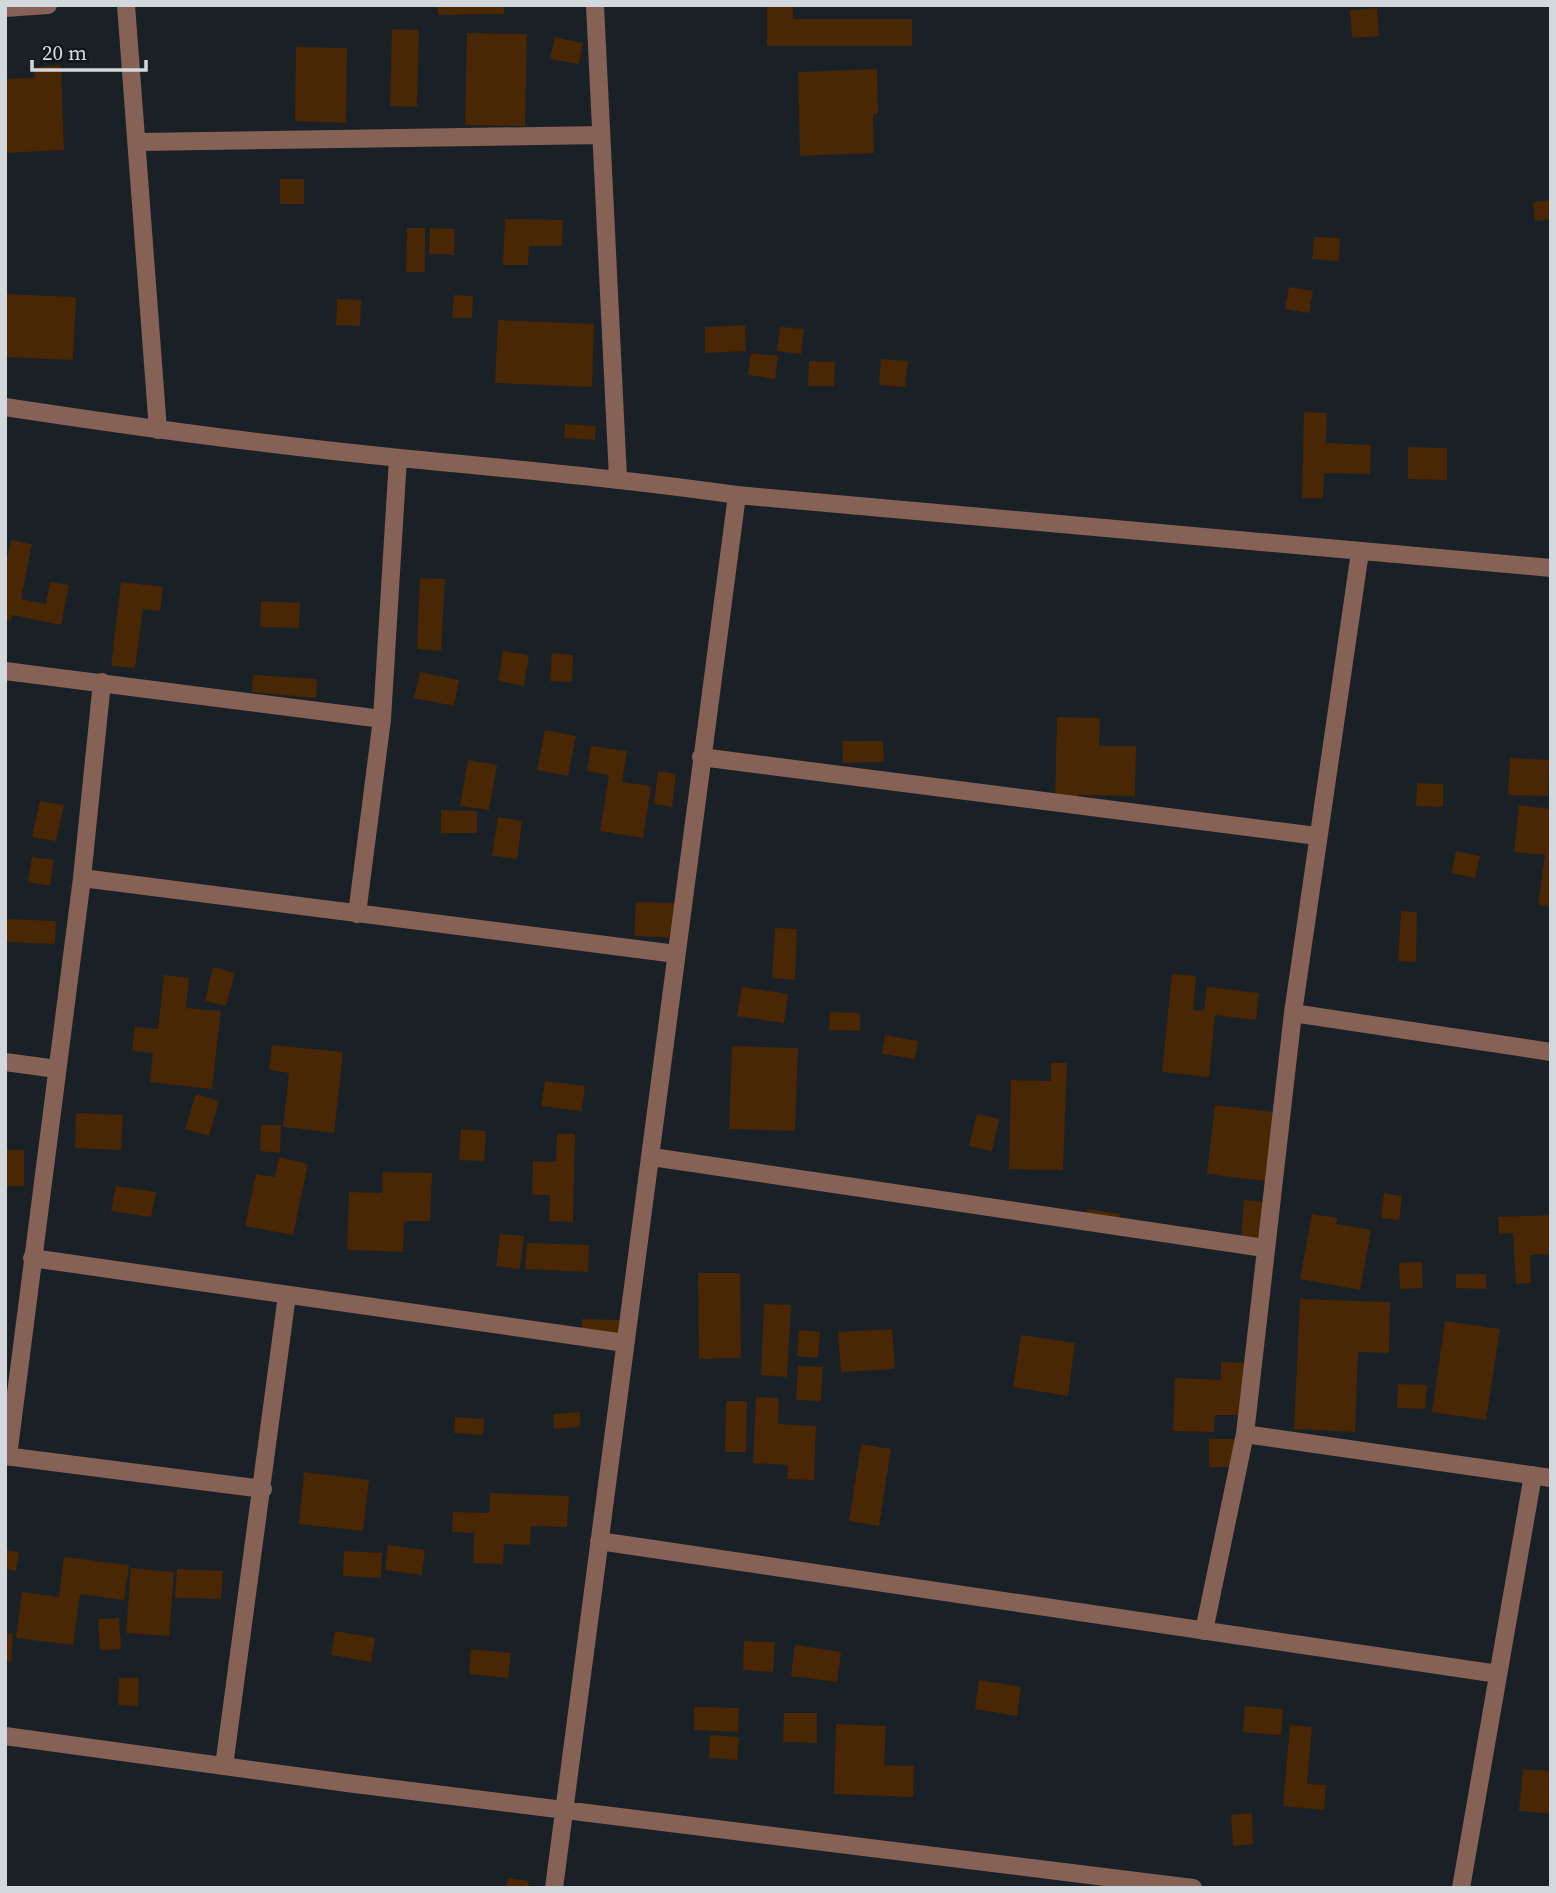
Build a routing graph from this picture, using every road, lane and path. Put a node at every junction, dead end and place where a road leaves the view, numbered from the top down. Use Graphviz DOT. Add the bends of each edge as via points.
graph roads {
  1 [pos="48,5"];
  2 [pos="126,5"];
  3 [pos="595,5"];
  4 [pos="5,8"];
  5 [pos="601,135"];
  6 [pos="138,142"];
  7 [pos="5,407"];
  8 [pos="158,430"];
  9 [pos="398,458"];
  10 [pos="618,478"];
  11 [pos="737,495"];
  12 [pos="1360,552"];
  13 [pos="1551,568"];
  14 [pos="5,671"];
  15 [pos="102,682"];
  16 [pos="382,719"];
  17 [pos="701,757"];
  18 [pos="1317,836"];
  19 [pos="82,878"];
  20 [pos="357,914"];
  21 [pos="676,954"];
  22 [pos="1293,1013"];
  23 [pos="1551,1052"];
  24 [pos="5,1062"];
  25 [pos="57,1069"];
  26 [pos="652,1157"];
  27 [pos="1264,1248"];
  28 [pos="32,1258"];
  29 [pos="286,1295"];
  30 [pos="625,1343"];
  31 [pos="1245,1434"];
  32 [pos="7,1456"];
  33 [pos="1542,1477"];
  34 [pos="263,1489"];
  35 [pos="599,1541"];
  36 [pos="1204,1631"];
  37 [pos="1499,1675"];
  38 [pos="5,1736"];
  39 [pos="224,1766"];
  40 [pos="564,1810"];
  41 [pos="554,1888"];
  42 [pos="1193,1888"];
  43 [pos="1461,1888"];
  1 -- 4 [label="street"];
  2 -- 6 [label="street"];
  3 -- 5 [label="street"];
  5 -- 6 [label="street"];
  5 -- 10 [label="street"];
  6 -- 8 [label="street"];
  7 -- 8 [label="street"];
  8 -- 9 [label="street"];
  9 -- 10 [label="street"];
  9 -- 16 [label="street"];
  10 -- 11 [label="street"];
  11 -- 12 [label="street"];
  11 -- 17 [label="street"];
  12 -- 13 [label="street"];
  12 -- 18 [label="street"];
  14 -- 15 [label="street"];
  15 -- 16 [label="street"];
  15 -- 19 [label="street"];
  16 -- 20 [label="street"];
  17 -- 18 [label="street"];
  17 -- 21 [label="street"];
  18 -- 22 [label="street"];
  19 -- 20 [label="street"];
  19 -- 25 [label="street"];
  20 -- 21 [label="street"];
  21 -- 26 [label="street"];
  22 -- 23 [label="street"];
  22 -- 27 [label="street"];
  24 -- 25 [label="street"];
  25 -- 28 [label="street"];
  26 -- 27 [label="street"];
  26 -- 30 [label="street"];
  27 -- 31 [label="street"];
  28 -- 29 [label="street"];
  28 -- 32 [label="street"];
  29 -- 30 [label="street"];
  29 -- 34 [label="street"];
  30 -- 35 [label="street"];
  31 -- 33 [label="street"];
  31 -- 36 [label="street"];
  32 -- 34 [label="street"];
  33 -- 37 [label="street"];
  34 -- 39 [label="street"];
  35 -- 36 [label="street"];
  35 -- 40 [label="street"];
  36 -- 37 [label="street"];
  37 -- 43 [label="street"];
  38 -- 39 [label="street"];
  39 -- 40 [label="street"];
  40 -- 41 [label="street"];
  40 -- 42 [label="street"];
}
